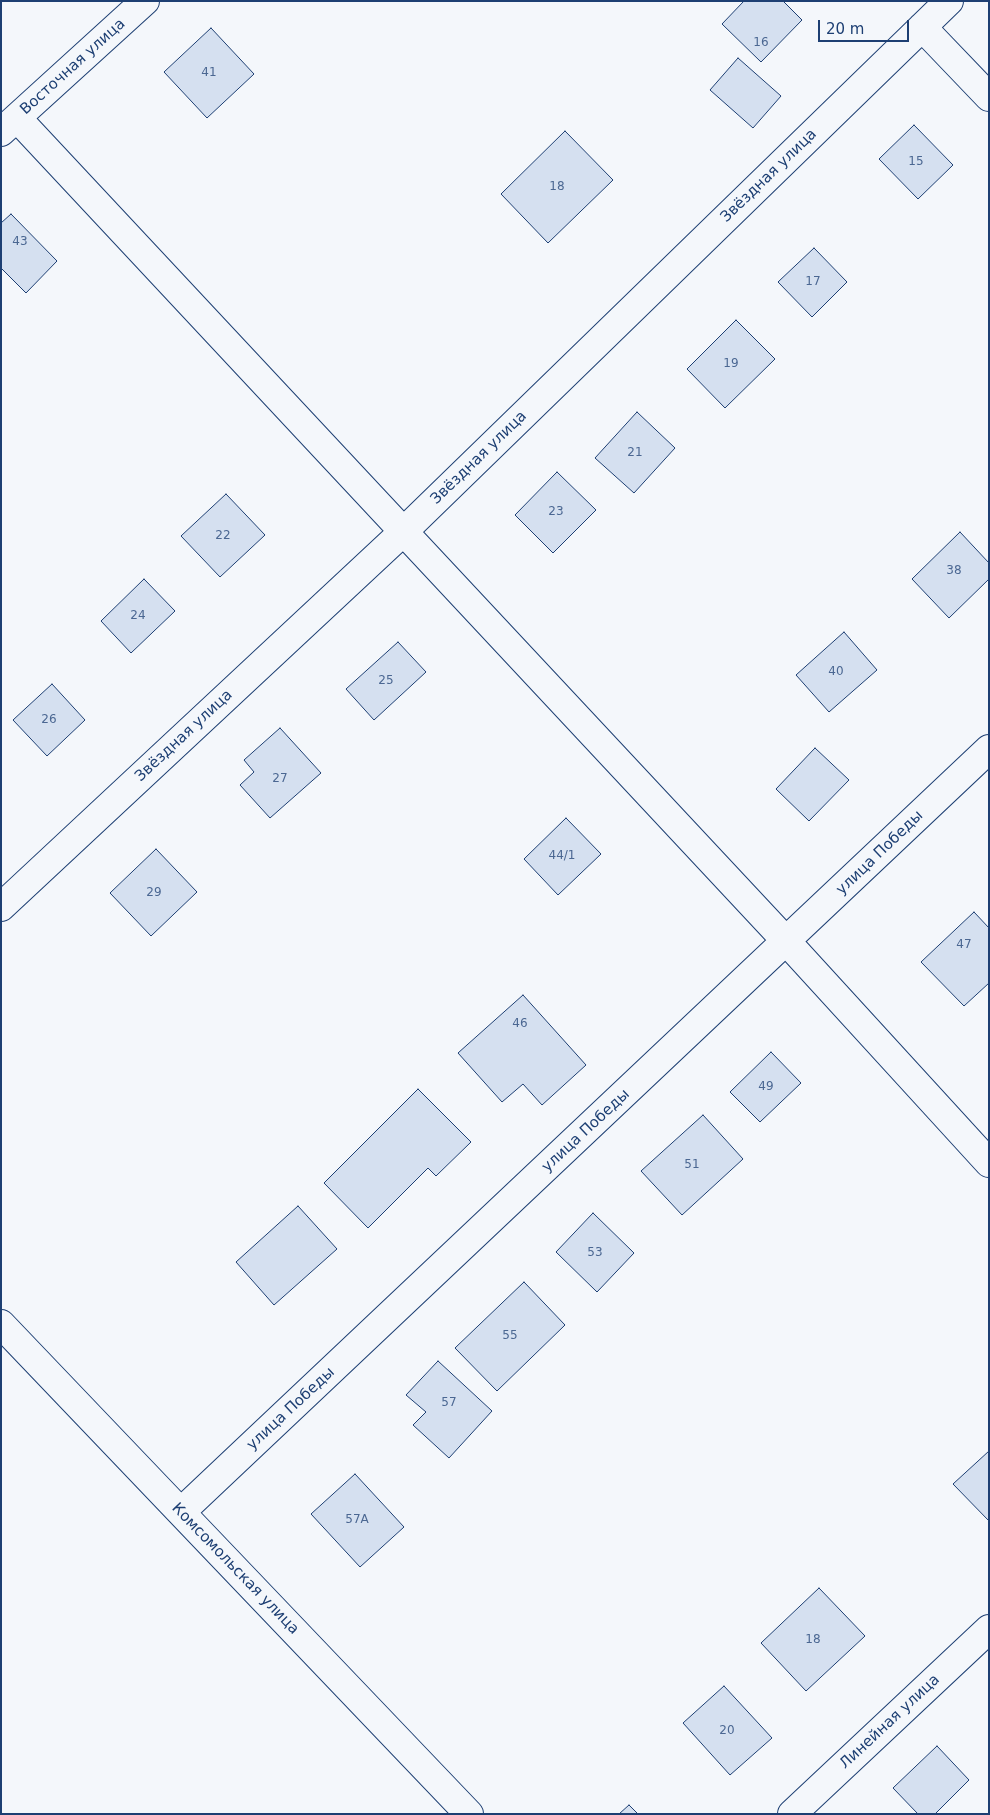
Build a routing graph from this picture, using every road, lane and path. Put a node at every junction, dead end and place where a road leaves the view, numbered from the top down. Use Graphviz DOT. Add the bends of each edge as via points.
graph roads {
  1 [pos="145,1"];
  2 [pos="949,1"];
  3 [pos="922,27"];
  4 [pos="989,97"];
  5 [pos="9,125"];
  6 [pos="403,532"];
  7 [pos="989,749"];
  8 [pos="1,907"];
  9 [pos="787,942"];
  10 [pos="989,1163"];
  11 [pos="1,1324"];
  12 [pos="181,1512"];
  13 [pos="989,1630"];
  14 [pos="469,1814"];
  15 [pos="792,1814"];
  1 -- 5 [label="street, Восточная улица"];
  2 -- 3 [label="street, Звёздная улица"];
  3 -- 4 [label="street"];
  3 -- 6 [label="street, Звёздная улица"];
  5 -- 6 [label="street"];
  6 -- 8 [label="street, Звёздная улица"];
  6 -- 9 [label="street"];
  7 -- 9 [label="street, улица Победы"];
  9 -- 10 [label="street"];
  9 -- 12 [label="street, улица Победы"];
  11 -- 12 [label="street, Комсомольская улица"];
  12 -- 14 [label="street, Комсомольская улица"];
  13 -- 15 [label="street, Линейная улица"];
}
